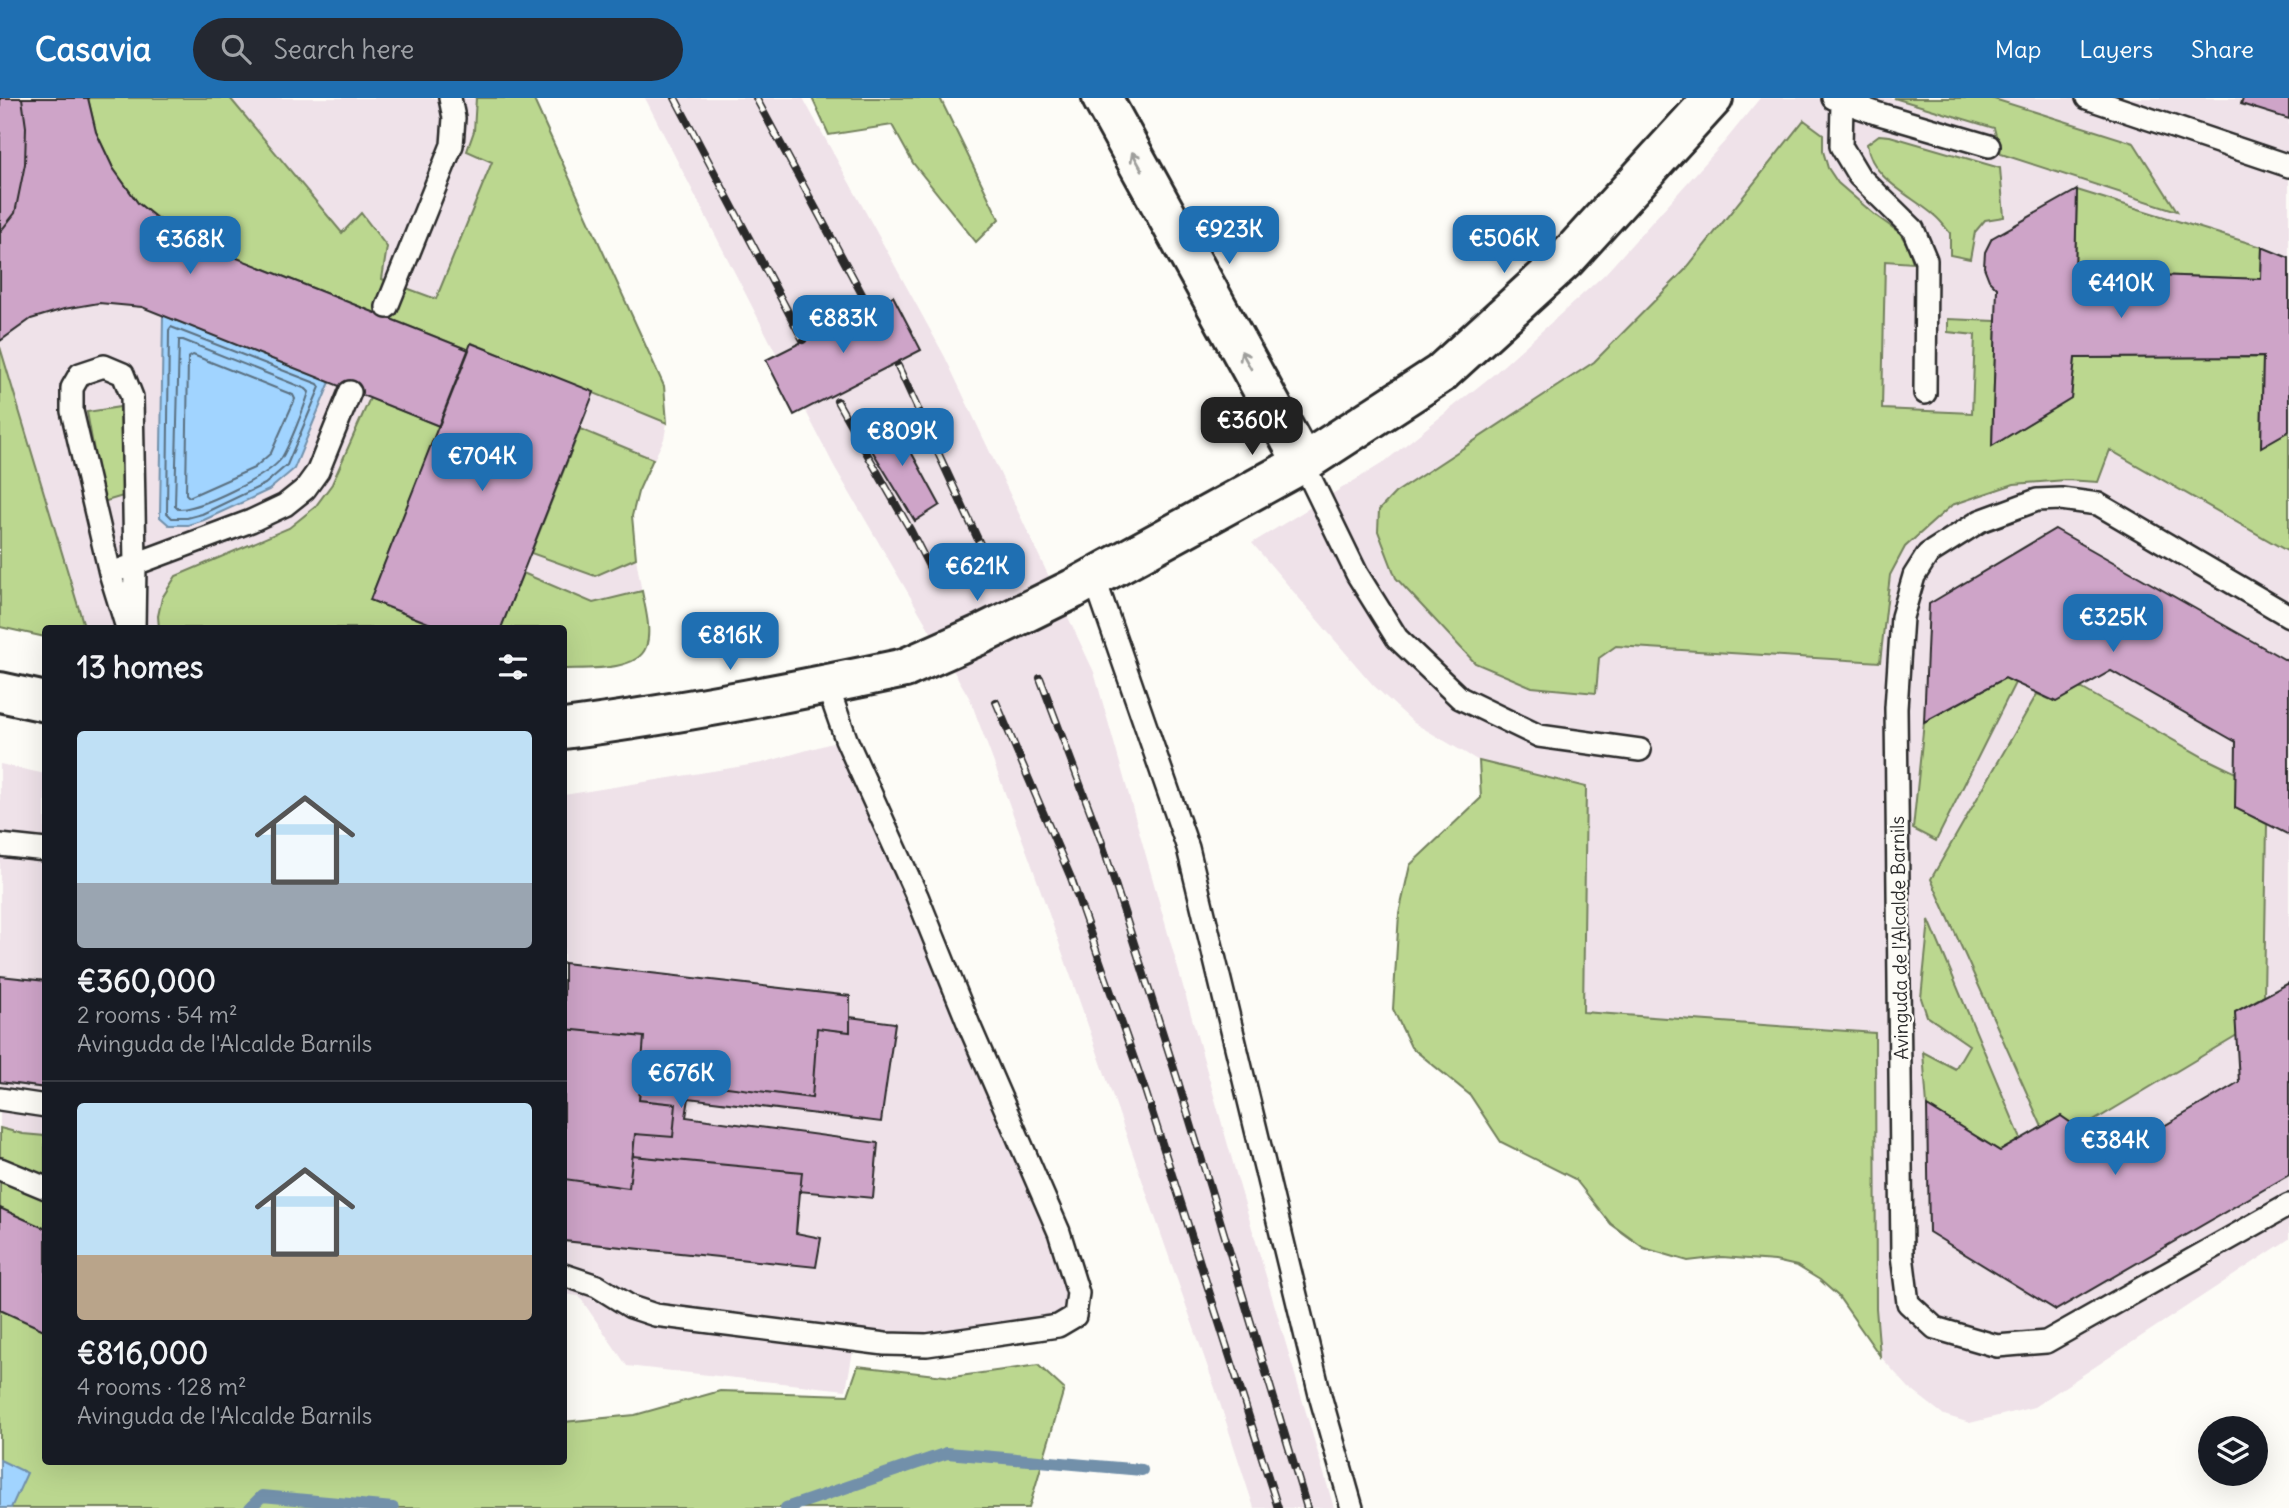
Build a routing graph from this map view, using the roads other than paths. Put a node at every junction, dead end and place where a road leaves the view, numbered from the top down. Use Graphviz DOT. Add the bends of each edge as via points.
graph roads {
  1 [pos="450,98"];
  2 [pos="1102,98"];
  3 [pos="1713,98"];
  4 [pos="2087,98"];
  5 [pos="1838,100"];
  6 [pos="1989,146"];
  7 [pos="2289,166"];
  8 [pos="387,307"];
  9 [pos="350,392"];
  10 [pos="1925,394"];
  11 [pos="1303,463"];
  12 [pos="135,565"];
  13 [pos="110,573"];
  14 [pos="1083,583"];
  15 [pos="2289,616"];
  16 [pos="126,625"];
  17 [pos="134,625"];
  18 [pos="827,685"];
  19 [pos="0,692"];
  20 [pos="42,701"];
  21 [pos="567,729"];
  22 [pos="1640,750"];
  23 [pos="0,845"];
  24 [pos="42,850"];
  25 [pos="0,1100"];
  26 [pos="42,1105"];
  27 [pos="0,1169"];
  28 [pos="42,1186"];
  29 [pos="2289,1205"];
  30 [pos="567,1276"];
  31 [pos="1352,1508"];
  1 -- 8 [label="lane" via="452,145"];
  11 -- 2 [label="street, one-way"];
  3 -- 11 [label="street" via="1567,258 1440,374"];
  4 -- 7 [label="lane"];
  5 -- 6 [label="lane"];
  5 -- 10 [label="lane" via="1840,146 1859,176 1913,229 1926,260"];
  9 -- 12 [label="lane" via="318,471 305,489 285,505 251,521"];
  11 -- 14 [label="street"];
  11 -- 22 [label="lane" via="1357,574 1397,638 1460,698 1539,736"];
  12 -- 13 [label="lane"];
  12 -- 13 [label="lane" via="132,397 123,374 104,366 80,374 72,388 72,411"];
  12 -- 17 [label="lane"];
  13 -- 16 [label="lane"];
  14 -- 18 [label="street, bridge" via="905,668"];
  14 -- 31 [label="lane" via="1188,848 1321,1399"];
  15 -- 29 [label="lane, Avinguda de l'Alcalde Barnils" via="2098,504 2061,499 2037,500 1980,521 1928,554 1914,576 1902,617 1896,708 1902,1255 1908,1303 1934,1328 1997,1346 2046,1342"];
  18 -- 21 [label="street"];
  18 -- 30 [label="lane" via="849,746 1059,1232 1078,1293 1075,1316 1058,1326 968,1341 885,1344 655,1315"];
  19 -- 20 [label="street"];
  23 -- 24 [label="lane"];
  25 -- 26 [label="lane"];
  27 -- 28 [label="lane"];
}
